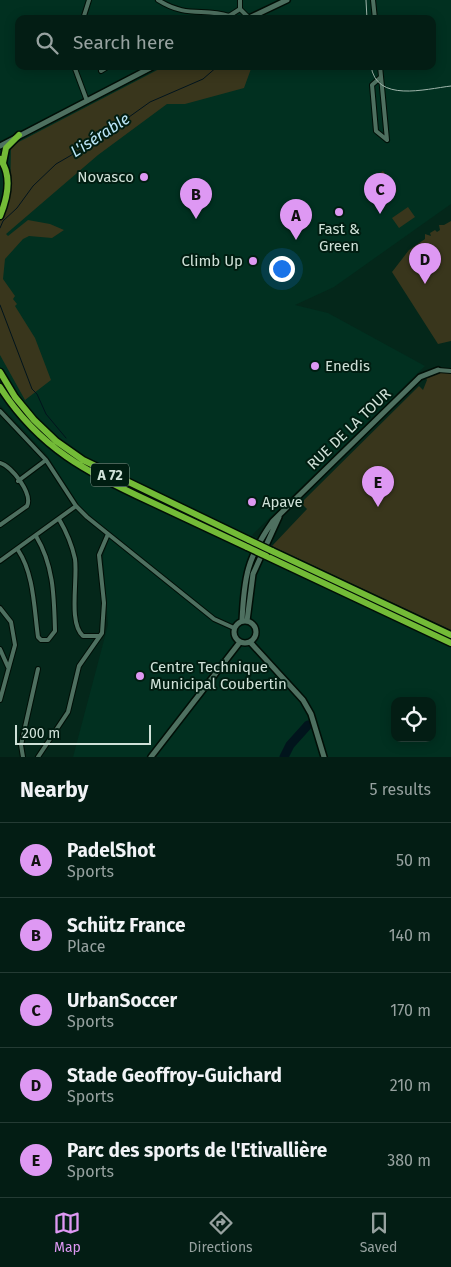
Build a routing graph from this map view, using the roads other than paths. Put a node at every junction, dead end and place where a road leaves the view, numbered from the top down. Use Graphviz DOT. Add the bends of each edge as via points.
graph roads {
  1 [pos="89,0"];
  2 [pos="158,0"];
  3 [pos="240,0"];
  4 [pos="287,0"];
  5 [pos="373,0"];
  6 [pos="240,8"];
  7 [pos="83,15"];
  8 [pos="208,15"];
  9 [pos="231,15"];
  10 [pos="246,15"];
  11 [pos="254,15"];
  12 [pos="375,15"];
  13 [pos="75,70"];
  14 [pos="145,70"];
  15 [pos="380,70"];
  16 [pos="381,77"];
  17 [pos="87,101"];
  18 [pos="19,135"];
  19 [pos="0,146"];
  20 [pos="1,161"];
  21 [pos="0,216"];
  22 [pos="438,370"];
  23 [pos="451,371"];
  24 [pos="0,372"];
  25 [pos="0,387"];
  26 [pos="0,411"];
  27 [pos="46,460"];
  28 [pos="0,463"];
  29 [pos="18,481"];
  30 [pos="76,506"];
  31 [pos="59,519"];
  32 [pos="0,526"];
  33 [pos="108,534"];
  34 [pos="36,536"];
  35 [pos="248,544"];
  36 [pos="18,550"];
  37 [pos="0,561"];
  38 [pos="0,608"];
  39 [pos="245,621"];
  40 [pos="234,628"];
  41 [pos="451,635"];
  42 [pos="100,636"];
  43 [pos="240,642"];
  44 [pos="250,642"];
  45 [pos="451,642"];
  46 [pos="0,649"];
  47 [pos="8,667"];
  48 [pos="38,669"];
  49 [pos="0,700"];
  50 [pos="23,757"];
  51 [pos="38,757"];
  52 [pos="150,757"];
  53 [pos="324,757"];
  1 -- 7 [label="street"];
  2 -- 8 [label="street" via="172,9"];
  3 -- 6 [label="street"];
  4 -- 11 [label="street"];
  5 -- 12 [label="street"];
  6 -- 9 [label="street"];
  6 -- 10 [label="street"];
  13 -- 17 [label="street"];
  14 -- 17 [label="street"];
  15 -- 16 [label="street"];
  16 -- 16 [label="street" via="387,140 376,131 372,85"];
  17 -- 18 [label="street"];
  18 -- 19 [label="street"];
  18 -- 20 [label="highway" via="6,148"];
  20 -- 21 [label="highway" via="7,178 7,191"];
  22 -- 23 [label="street"];
  22 -- 39 [label="street, RUE DE LA TOUR" via="420,377 282,512 253,574"];
  24 -- 35 [label="highway, A 72" via="34,420 83,460"];
  25 -- 35 [label="highway, A 72" via="28,424 73,463"];
  26 -- 27 [label="street"];
  27 -- 29 [label="street"];
  27 -- 30 [label="street"];
  28 -- 29 [label="street" via="6,465"];
  29 -- 32 [label="street" via="29,502"];
  30 -- 31 [label="street"];
  30 -- 33 [label="street"];
  31 -- 34 [label="street"];
  31 -- 42 [label="street" via="75,560 76,626 83,636"];
  33 -- 40 [label="street" via="214,619"];
  33 -- 42 [label="street" via="100,555 104,603"];
  34 -- 36 [label="street"];
  34 -- 36 [label="street" via="48,559 54,581 56,631 48,640 38,637 26,562"];
  35 -- 41 [label="highway, A 72, bridge" via="272,551"];
  35 -- 45 [label="highway, A 72, bridge" via="266,556"];
  36 -- 37 [label="street"];
  38 -- 47 [label="street" via="8,616 14,634 15,645"];
  39 -- 40 [label="street"];
  39 -- 44 [label="street" via="254,626 256,632"];
  40 -- 43 [label="street" via="235,638"];
  42 -- 51 [label="street" via="79,666 68,712"];
  43 -- 44 [label="street"];
  43 -- 52 [label="street"];
  44 -- 53 [label="street" via="303,700 311,714"];
  46 -- 47 [label="street"];
  47 -- 49 [label="street"];
  48 -- 50 [label="street" via="21,745"];
}
